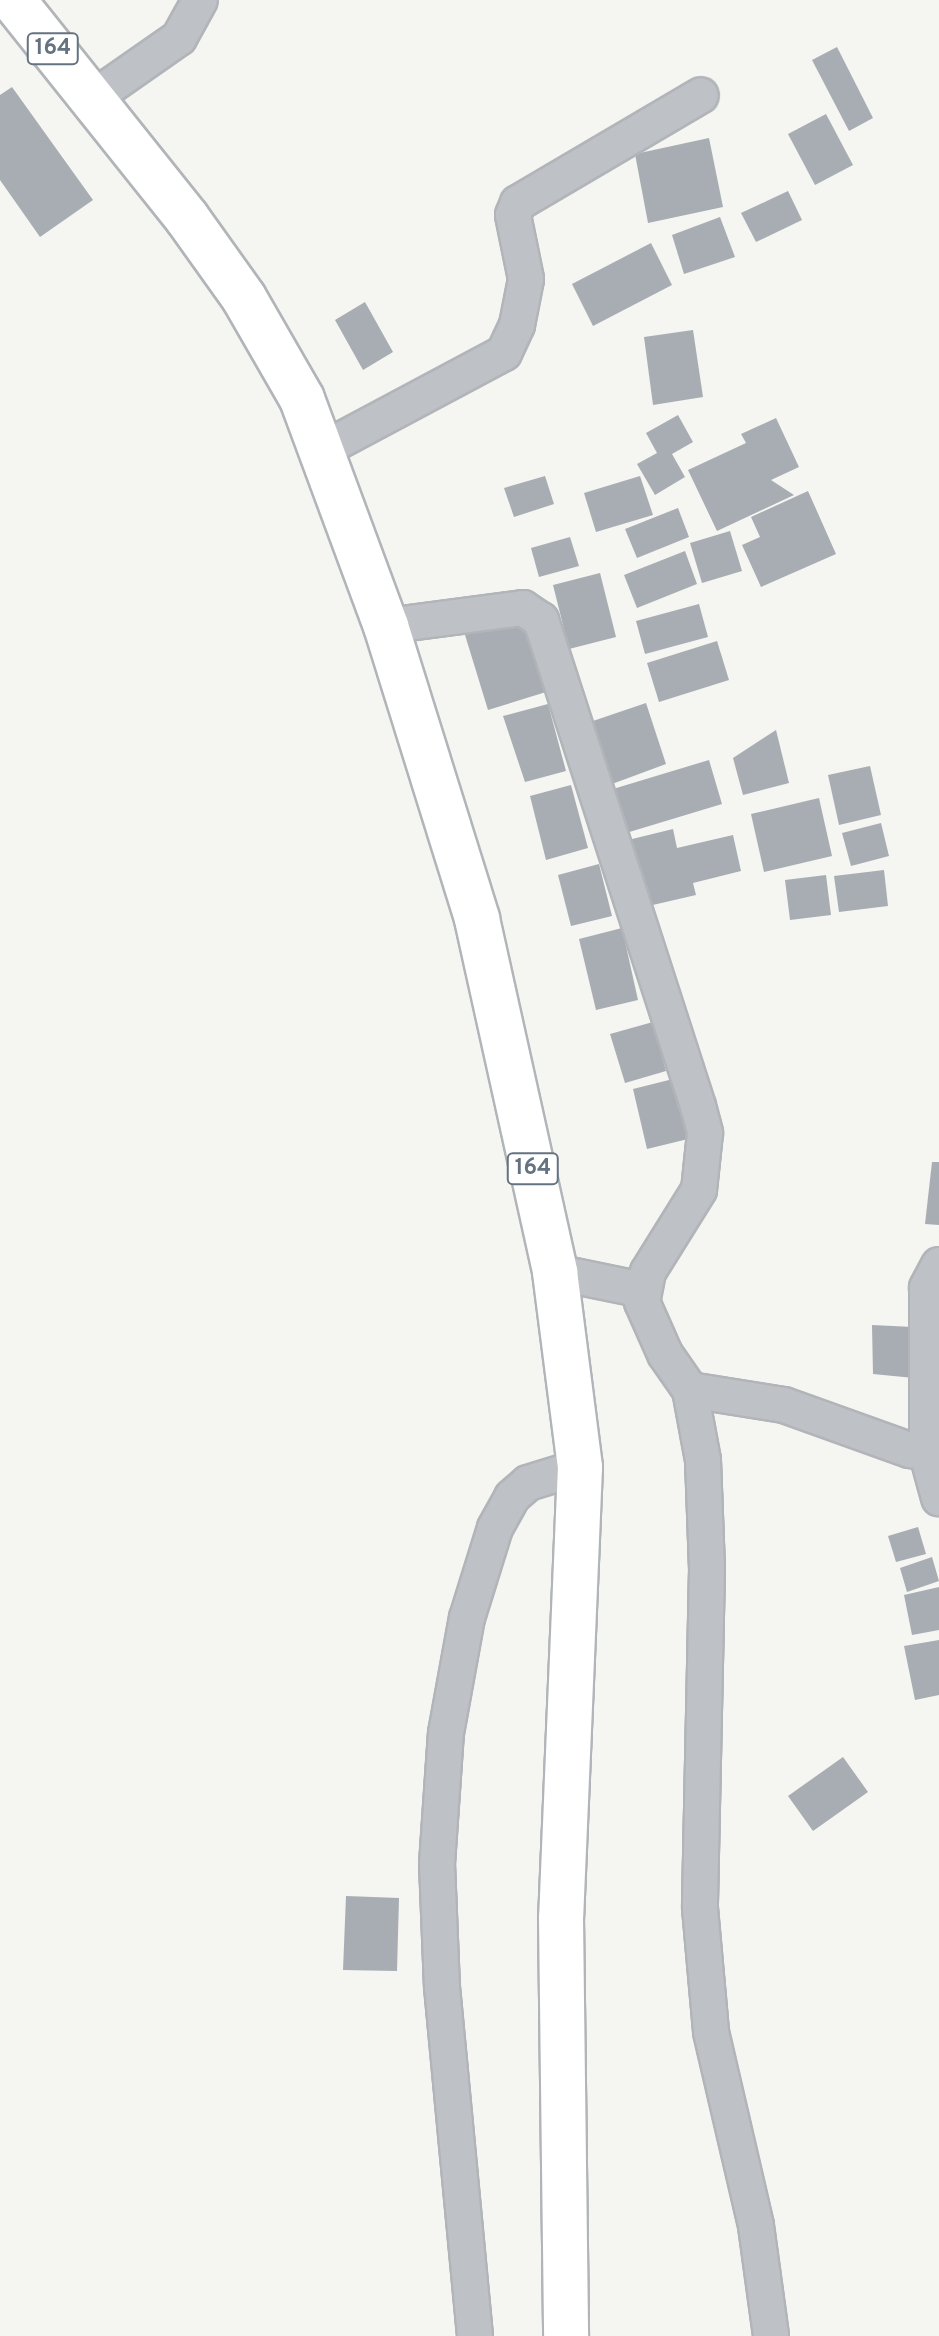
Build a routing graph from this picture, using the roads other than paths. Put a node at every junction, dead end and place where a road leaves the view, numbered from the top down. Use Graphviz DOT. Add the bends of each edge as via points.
graph roads {
  1 [pos="13,0"];
  2 [pos="200,0"];
  3 [pos="701,95"];
  4 [pos="93,98"];
  5 [pos="324,449"];
  6 [pos="386,626"];
  7 [pos="939,1265"];
  8 [pos="555,1272"];
  9 [pos="643,1290"];
  10 [pos="690,1390"];
  11 [pos="933,1454"];
  12 [pos="580,1467"];
  13 [pos="939,1498"];
  14 [pos="475,2336"];
  15 [pos="566,2336"];
  16 [pos="771,2336"];
  1 -- 4 [label="main road, 164"];
  2 -- 4 [label="street" via="179,38"];
  3 -- 5 [label="street" via="518,203 513,215 526,279 517,325 504,353"];
  4 -- 5 [label="main road, 164" via="244,298"];
  5 -- 6 [label="main road, 164"];
  6 -- 8 [label="main road, 164" via="477,919"];
  6 -- 9 [label="street" via="523,608 544,626 705,1133 699,1190 656,1257"];
  7 -- 11 [label="street" via="927,1283"];
  8 -- 9 [label="street"];
  8 -- 12 [label="main road, 164"];
  9 -- 10 [label="street" via="652,1329"];
  10 -- 11 [label="street" via="808,1412"];
  10 -- 16 [label="street" via="706,1496 699,1833 705,1973 719,2078 756,2226"];
  11 -- 13 [label="street"];
  12 -- 14 [label="street" via="528,1483 512,1497 495,1528 467,1618 446,1733 437,1864 442,1988"];
  12 -- 15 [label="main road, 164" via="561,1918"];
}
